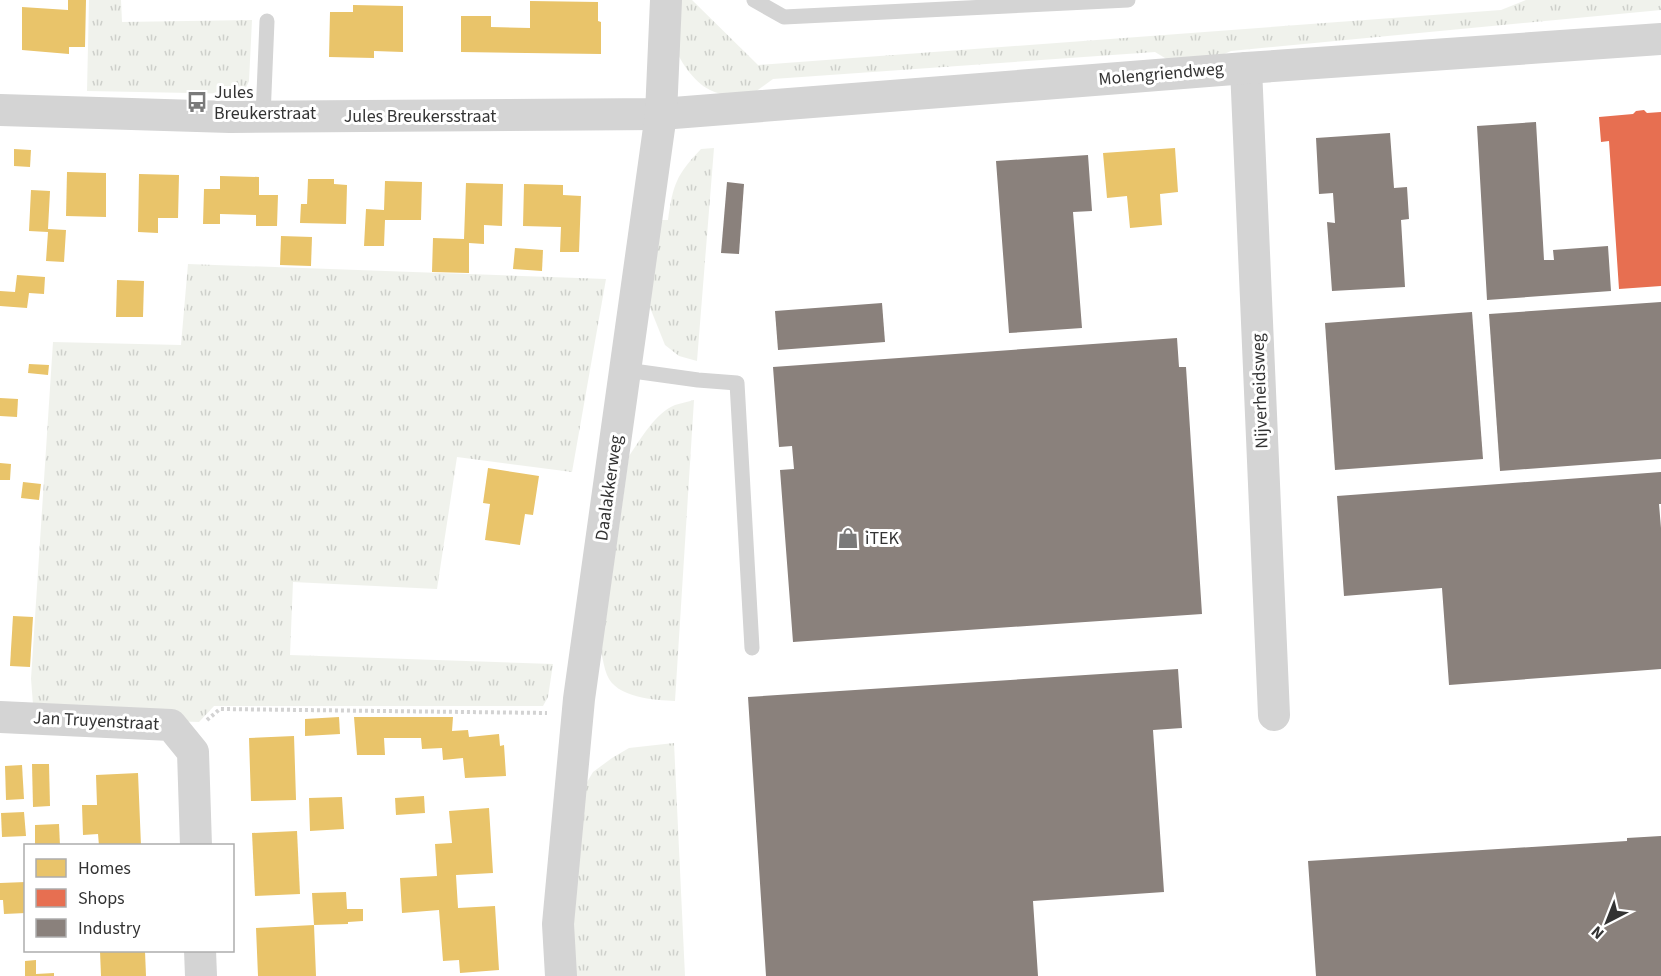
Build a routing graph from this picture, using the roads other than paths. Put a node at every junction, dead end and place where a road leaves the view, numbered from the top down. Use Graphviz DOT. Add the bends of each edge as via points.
graph roads {
  1 [pos="666,0"];
  2 [pos="754,0"];
  3 [pos="1128,0"];
  4 [pos="267,21"];
  5 [pos="1661,39"];
  6 [pos="1246,68"];
  7 [pos="0,110"];
  8 [pos="661,114"];
  9 [pos="263,117"];
  10 [pos="626,370"];
  11 [pos="752,648"];
  12 [pos="1274,715"];
  13 [pos="0,717"];
  14 [pos="196,844"];
  15 [pos="200,952"];
  16 [pos="201,976"];
  17 [pos="561,976"];
  1 -- 8 [label="street, Daalakkerweg"];
  2 -- 3 [label="lane" via="784,17"];
  4 -- 9 [label="lane"];
  5 -- 6 [label="street, Molengriendweg"];
  6 -- 8 [label="street, Molengriendweg"];
  6 -- 12 [label="street, Nijverheidsweg"];
  7 -- 9 [label="street, Jules Breukersstraat"];
  8 -- 9 [label="street, Jules Breukersstraat"];
  8 -- 10 [label="street, Daalakkerweg"];
  10 -- 11 [label="lane" via="737,383"];
  10 -- 17 [label="street, Daalakkerweg" via="578,713 558,924"];
  13 -- 14 [label="street, Jan Truyenstraat" via="171,725 193,752"];
  15 -- 16 [label="street"];
}
